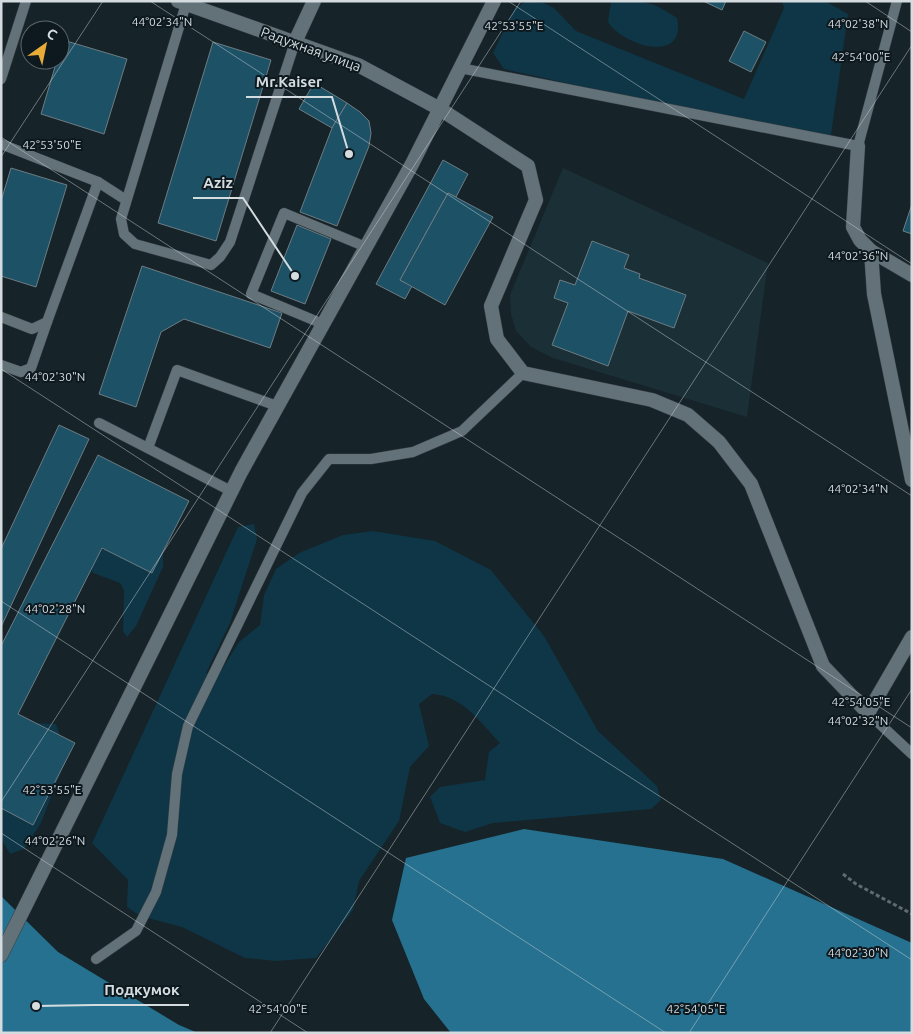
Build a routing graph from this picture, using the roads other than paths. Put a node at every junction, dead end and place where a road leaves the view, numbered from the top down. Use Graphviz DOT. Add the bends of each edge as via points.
graph roads {
  1 [pos="26,1"];
  2 [pos="314,1"];
  3 [pos="499,1"];
  4 [pos="897,1"];
  5 [pos="182,3"];
  6 [pos="491,7"];
  7 [pos="295,42"];
  8 [pos="460,68"];
  9 [pos="1,79"];
  10 [pos="440,109"];
  11 [pos="1,144"];
  12 [pos="858,146"];
  13 [pos="98,182"];
  14 [pos="126,200"];
  15 [pos="366,247"];
  16 [pos="871,251"];
  17 [pos="912,275"];
  18 [pos="1,317"];
  19 [pos="47,322"];
  20 [pos="323,324"];
  21 [pos="1,365"];
  22 [pos="523,372"];
  23 [pos="277,406"];
  24 [pos="99,423"];
  25 [pos="148,448"];
  26 [pos="912,480"];
  27 [pos="231,491"];
  28 [pos="912,637"];
  29 [pos="868,713"];
  30 [pos="912,754"];
  31 [pos="1,956"];
  32 [pos="96,959"];
  1 -- 9 [label="lane"];
  2 -- 7 [label="street"];
  3 -- 6 [label="lane"];
  4 -- 12 [label="lane"];
  5 -- 7 [label="street, Радужная улица"];
  5 -- 14 [label="lane"];
  6 -- 8 [label="street"];
  7 -- 10 [label="street, Радужная улица" via="358,65"];
  7 -- 14 [label="lane" via="230,242 220,257 211,265 135,244 124,234 121,218"];
  8 -- 10 [label="street"];
  8 -- 12 [label="lane"];
  10 -- 15 [label="street"];
  10 -- 22 [label="street, Радужная улица" via="528,166 536,200 491,306 497,340"];
  11 -- 13 [label="lane"];
  12 -- 16 [label="street" via="854,227 860,240"];
  13 -- 14 [label="lane"];
  13 -- 19 [label="lane"];
  15 -- 20 [label="street"];
  15 -- 20 [label="lane" via="284,214 251,294"];
  16 -- 17 [label="street"];
  16 -- 26 [label="street" via="874,294"];
  18 -- 19 [label="lane" via="32,329"];
  19 -- 21 [label="lane" via="31,368 20,372"];
  20 -- 23 [label="street"];
  22 -- 29 [label="street" via="652,400 688,415 719,442 751,484 823,666"];
  22 -- 32 [label="lane" via="462,431 413,452 371,459 329,459 302,493 188,726 177,774 172,834 156,892 136,931"];
  23 -- 25 [label="lane" via="177,370"];
  23 -- 27 [label="street"];
  24 -- 25 [label="lane"];
  25 -- 27 [label="lane"];
  27 -- 31 [label="street"];
  28 -- 29 [label="street"];
  29 -- 30 [label="lane"];
}
